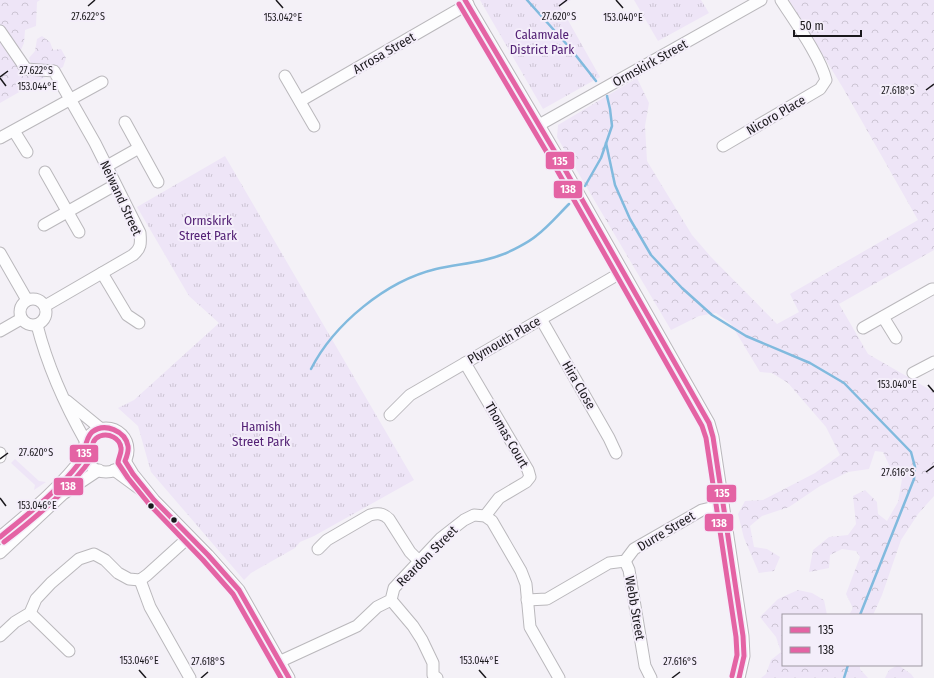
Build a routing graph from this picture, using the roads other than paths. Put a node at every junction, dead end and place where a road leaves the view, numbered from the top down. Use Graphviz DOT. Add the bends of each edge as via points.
graph roads {
  1 [pos="761,0"];
  2 [pos="781,0"];
  3 [pos="466,2"];
  4 [pos="0,31"];
  5 [pos="285,76"];
  6 [pos="102,82"];
  7 [pos="71,99"];
  8 [pos="300,101"];
  9 [pos="124,122"];
  10 [pos="539,125"];
  11 [pos="314,126"];
  12 [pos="14,131"];
  13 [pos="0,138"];
  14 [pos="723,146"];
  15 [pos="139,148"];
  16 [pos="27,152"];
  17 [pos="107,166"];
  18 [pos="45,172"];
  19 [pos="158,182"];
  20 [pos="115,185"];
  21 [pos="68,212"];
  22 [pos="44,225"];
  23 [pos="79,232"];
  24 [pos="0,253"];
  25 [pos="622,272"];
  26 [pos="102,273"];
  27 [pos="934,289"];
  28 [pos="27,300"];
  29 [pos="45,306"];
  30 [pos="883,317"];
  31 [pos="21,319"];
  32 [pos="541,319"];
  33 [pos="139,323"];
  34 [pos="37,325"];
  35 [pos="863,328"];
  36 [pos="0,331"];
  37 [pos="896,338"];
  38 [pos="934,362"];
  39 [pos="465,363"];
  40 [pos="913,373"];
  41 [pos="64,397"];
  42 [pos="390,415"];
  43 [pos="100,428"];
  44 [pos="86,442"];
  45 [pos="0,453"];
  46 [pos="616,453"];
  47 [pos="85,454"];
  48 [pos="0,457"];
  49 [pos="125,461"];
  50 [pos="99,470"];
  51 [pos="114,470"];
  52 [pos="154,500"];
  53 [pos="723,505"];
  54 [pos="485,516"];
  55 [pos="0,537"];
  56 [pos="189,537"];
  57 [pos="318,549"];
  58 [pos="0,553"];
  59 [pos="419,561"];
  60 [pos="625,561"];
  61 [pos="140,580"];
  62 [pos="391,600"];
  63 [pos="528,600"];
  64 [pos="30,613"];
  65 [pos="0,636"];
  66 [pos="69,651"];
  67 [pos="280,661"];
  68 [pos="433,677"];
  69 [pos="190,678"];
  70 [pos="290,678"];
  71 [pos="559,678"];
  72 [pos="651,678"];
  73 [pos="739,678"];
  1 -- 10 [label="street, Ormskirk Street"];
  2 -- 14 [label="street, Nicoro Place" via="811,48 826,80 820,89"];
  3 -- 8 [label="street, Arrosa Street"];
  3 -- 10 [label="street"];
  4 -- 7 [label="street, Neiwand Street" via="26,69 54,71"];
  5 -- 8 [label="street"];
  6 -- 7 [label="street"];
  7 -- 12 [label="street"];
  7 -- 17 [label="street, Neiwand Street"];
  8 -- 11 [label="street"];
  9 -- 15 [label="street"];
  10 -- 25 [label="street"];
  12 -- 13 [label="street"];
  12 -- 16 [label="street"];
  15 -- 17 [label="street"];
  15 -- 19 [label="street"];
  17 -- 20 [label="street, Neiwand Street"];
  18 -- 21 [label="street"];
  20 -- 21 [label="street"];
  20 -- 26 [label="street, Neiwand Street" via="140,234 141,244 133,255"];
  21 -- 22 [label="street"];
  21 -- 23 [label="street"];
  24 -- 28 [label="street"];
  25 -- 32 [label="street, Plymouth Place"];
  25 -- 53 [label="street" via="709,423 714,437"];
  26 -- 29 [label="street, Neiwand Street"];
  26 -- 33 [label="street" via="127,315"];
  27 -- 30 [label="street"];
  28 -- 29 [label="street" via="35,299"];
  28 -- 31 [label="street" via="21,306"];
  29 -- 34 [label="street" via="44,320"];
  30 -- 35 [label="street"];
  30 -- 37 [label="street"];
  31 -- 34 [label="street" via="28,325"];
  31 -- 36 [label="street"];
  32 -- 39 [label="street, Plymouth Place"];
  32 -- 46 [label="street, Hira Close"];
  34 -- 41 [label="street" via="54,377"];
  38 -- 40 [label="street"];
  39 -- 42 [label="street, Plymouth Place" via="410,395"];
  39 -- 54 [label="street, Thomas Court" via="530,477 499,498"];
  41 -- 43 [label="street"];
  41 -- 44 [label="street"];
  43 -- 44 [label="street" via="89,436"];
  43 -- 49 [label="street" via="115,429 126,439 128,454"];
  44 -- 47 [label="street"];
  45 -- 48 [label="street"];
  47 -- 50 [label="street" via="92,467"];
  47 -- 55 [label="street" via="49,495"];
  49 -- 51 [label="street"];
  49 -- 52 [label="street"];
  50 -- 51 [label="street"];
  50 -- 58 [label="street" via="63,494"];
  51 -- 52 [label="street"];
  52 -- 56 [label="street"];
  53 -- 60 [label="street, Durre Street" via="702,510 634,549"];
  53 -- 73 [label="street" via="743,636 744,656"];
  54 -- 59 [label="street, Reardon Street" via="474,515 464,520 441,538"];
  54 -- 63 [label="street" via="492,521 521,571"];
  56 -- 61 [label="street"];
  56 -- 67 [label="street" via="239,590"];
  57 -- 59 [label="street" via="327,540 377,513 389,518 410,552"];
  59 -- 62 [label="street, Reardon Street" via="394,588"];
  60 -- 63 [label="street, Durre Street" via="608,563 547,599"];
  60 -- 72 [label="street, Webb Street" via="629,570 645,666"];
  61 -- 64 [label="street" via="129,579 118,573 106,560 94,554 79,559 51,583 36,599"];
  61 -- 69 [label="street" via="150,607"];
  62 -- 67 [label="street, Reardon Street" via="377,607 357,626"];
  62 -- 68 [label="street" via="422,640 433,663"];
  63 -- 71 [label="street" via="530,627"];
  64 -- 65 [label="street"];
  64 -- 66 [label="street"];
  67 -- 70 [label="street"];
}
